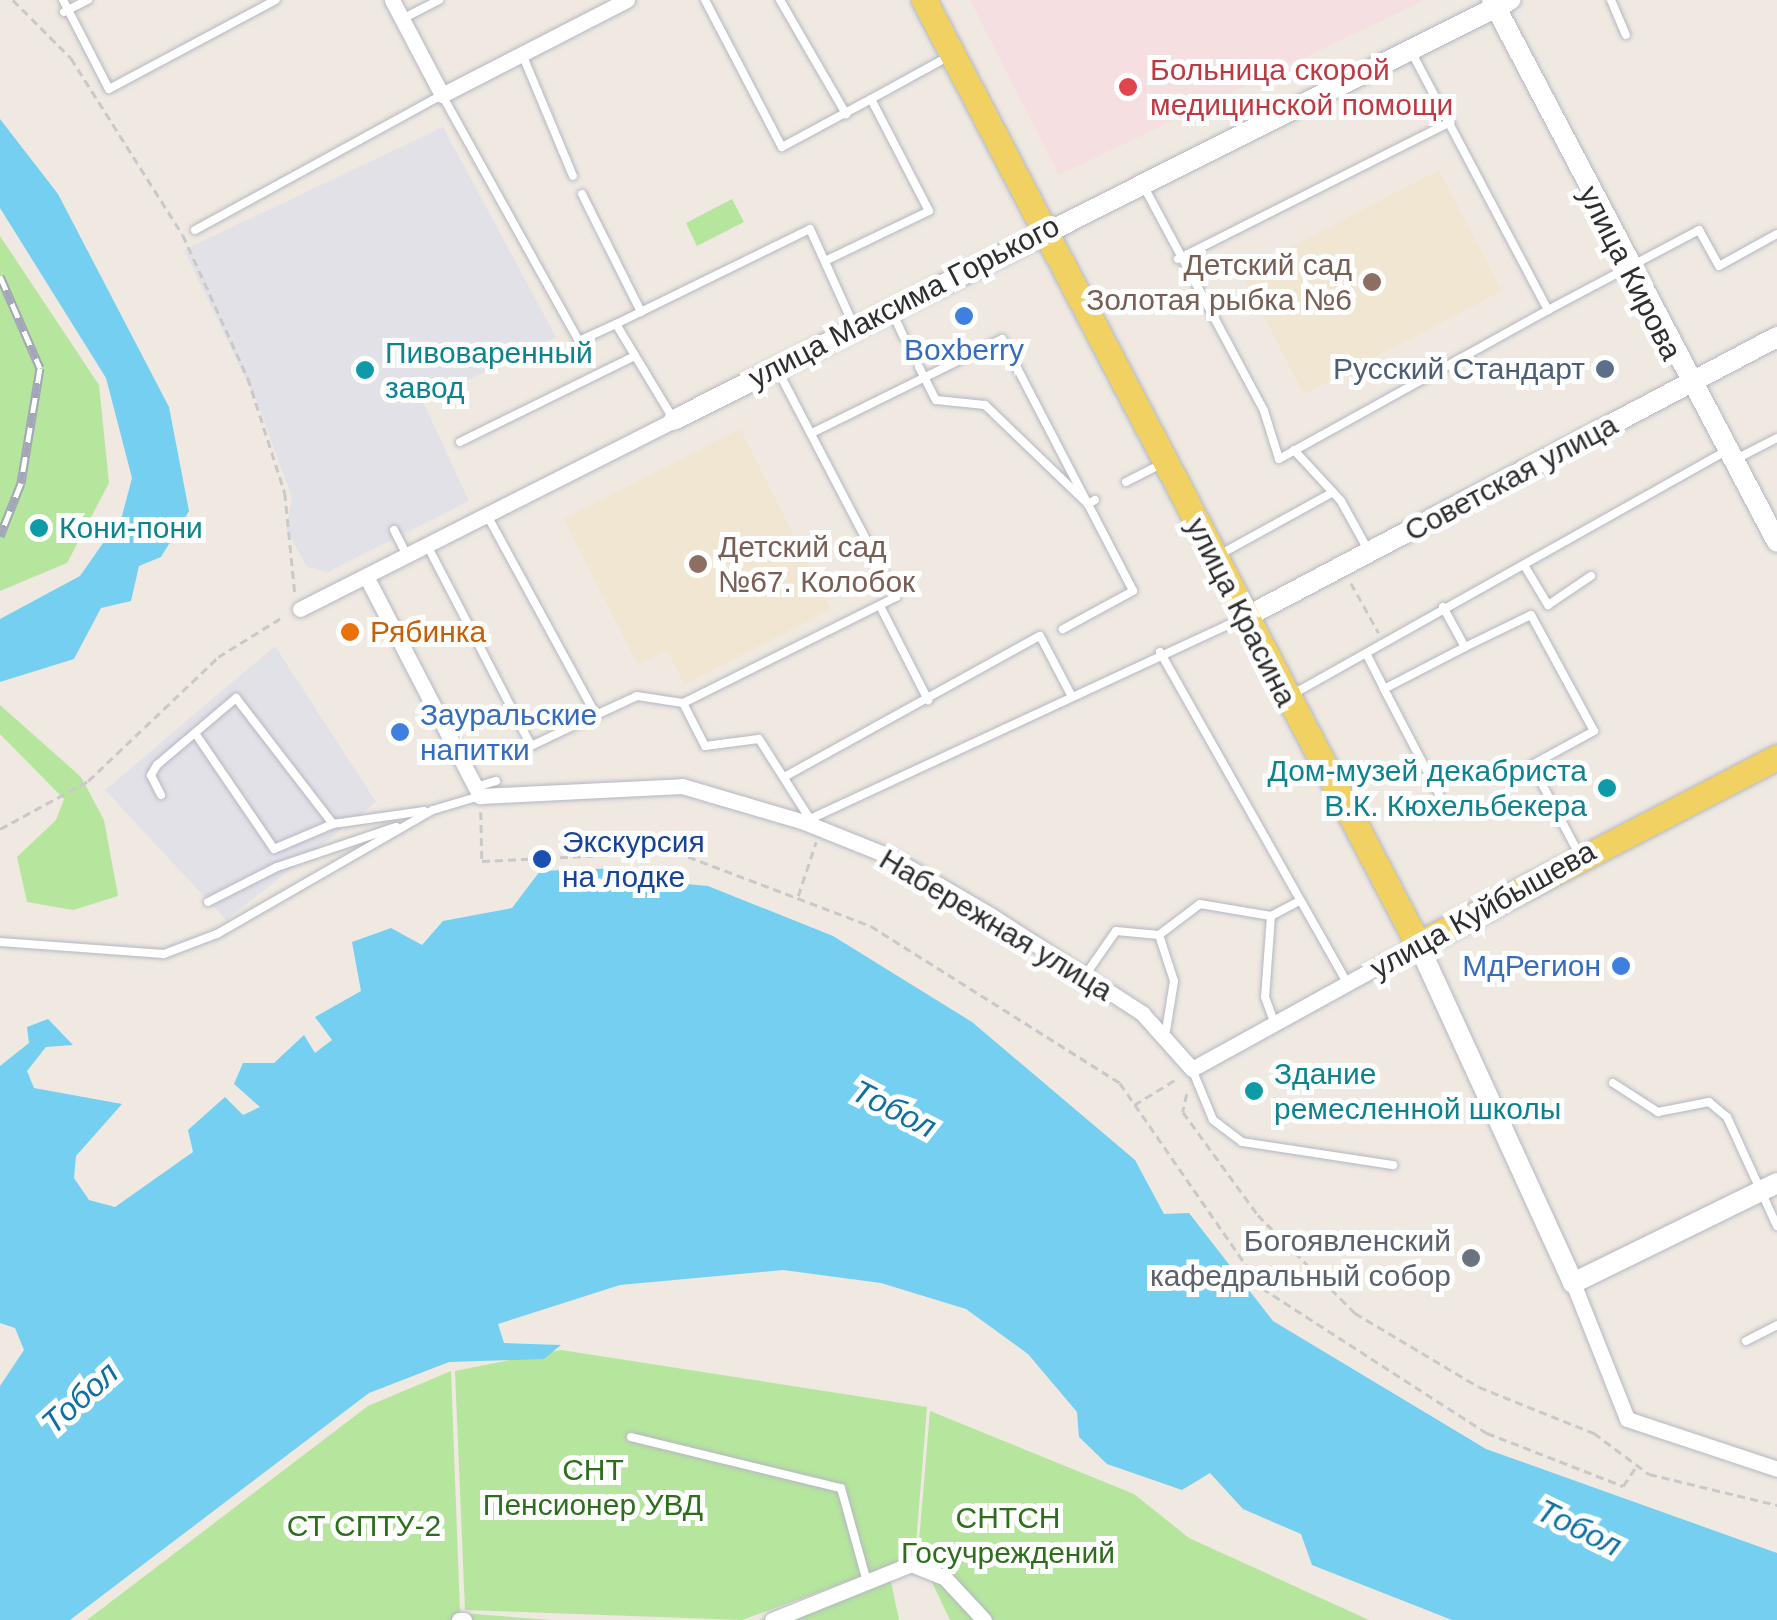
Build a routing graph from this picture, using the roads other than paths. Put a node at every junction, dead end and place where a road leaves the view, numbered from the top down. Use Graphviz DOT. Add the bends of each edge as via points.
graph roads {
  1 [pos="63,0"];
  2 [pos="88,0"];
  3 [pos="276,0"];
  4 [pos="392,0"];
  5 [pos="440,0"];
  6 [pos="627,0"];
  7 [pos="705,0"];
  8 [pos="780,0"];
  9 [pos="924,0"];
  10 [pos="1611,0"];
  11 [pos="1499,2"];
  12 [pos="64,12"];
  13 [pos="402,19"];
  14 [pos="1626,35"];
  15 [pos="1412,52"];
  16 [pos="522,54"];
  17 [pos="952,55"];
  18 [pos="442,95"];
  19 [pos="872,99"];
  20 [pos="846,114"];
  21 [pos="1450,122"];
  22 [pos="573,176"];
  23 [pos="1141,181"];
  24 [pos="582,194"];
  25 [pos="195,230"];
  26 [pos="1043,230"];
  27 [pos="1777,234"];
  28 [pos="825,260"];
  29 [pos="1178,260"];
  30 [pos="1628,269"];
  31 [pos="1548,310"];
  32 [pos="641,312"];
  33 [pos="893,314"];
  34 [pos="616,324"];
  35 [pos="857,332"];
  36 [pos="1777,337"];
  37 [pos="904,338"];
  38 [pos="635,356"];
  39 [pos="776,367"];
  40 [pos="919,367"];
  41 [pos="924,378"];
  42 [pos="1686,384"];
  43 [pos="674,420"];
  44 [pos="812,433"];
  45 [pos="1777,438"];
  46 [pos="460,442"];
  47 [pos="1294,450"];
  48 [pos="1729,456"];
  49 [pos="1164,463"];
  50 [pos="1126,482"];
  51 [pos="1333,492"];
  52 [pos="1092,502"];
  53 [pos="486,516"];
  54 [pos="394,530"];
  55 [pos="1777,542"];
  56 [pos="427,545"];
  57 [pos="1370,554"];
  58 [pos="406,556"];
  59 [pos="1213,559"];
  60 [pos="1524,565"];
  61 [pos="1591,576"];
  62 [pos="367,578"];
  63 [pos="880,606"];
  64 [pos="1444,607"];
  65 [pos="300,609"];
  66 [pos="1244,618"];
  67 [pos="1062,628"];
  68 [pos="1466,648"];
  69 [pos="1160,652"];
  70 [pos="1368,655"];
  71 [pos="1384,689"];
  72 [pos="1070,694"];
  73 [pos="1284,698"];
  74 [pos="928,700"];
  75 [pos="682,703"];
  76 [pos="596,714"];
  77 [pos="195,733"];
  78 [pos="1777,757"];
  79 [pos="786,776"];
  80 [pos="496,781"];
  81 [pos="476,792"];
  82 [pos="1439,794"];
  83 [pos="161,795"];
  84 [pos="434,810"];
  85 [pos="333,824"];
  86 [pos="811,824"];
  87 [pos="405,825"];
  88 [pos="1580,856"];
  89 [pos="208,902"];
  90 [pos="1297,902"];
  91 [pos="1271,916"];
  92 [pos="1159,935"];
  93 [pos="0,942"];
  94 [pos="1418,944"];
  95 [pos="1085,977"];
  96 [pos="1348,984"];
  97 [pos="1276,1027"];
  98 [pos="1166,1031"];
  99 [pos="1192,1069"];
  100 [pos="1613,1083"];
  101 [pos="1393,1165"];
  102 [pos="1769,1187"];
  103 [pos="1777,1226"];
  104 [pos="1573,1284"];
  105 [pos="1777,1325"];
  106 [pos="1746,1341"];
  107 [pos="631,1437"];
  108 [pos="1777,1469"];
  109 [pos="866,1582"];
  110 [pos="772,1620"];
  111 [pos="984,1620"];
  1 -- 12 [label="lane"];
  2 -- 12 [label="lane"];
  3 -- 12 [label="lane" via="109,89"];
  4 -- 13 [label="street"];
  5 -- 13 [label="lane"];
  6 -- 16 [label="street"];
  7 -- 20 [label="lane" via="782,146"];
  8 -- 20 [label="lane"];
  9 -- 17 [label="main road, улица Красина"];
  10 -- 14 [label="lane"];
  11 -- 15 [label="street, улица Максима Горького"];
  11 -- 30 [label="street, улица Кирова"];
  13 -- 18 [label="street"];
  15 -- 21 [label="lane"];
  15 -- 23 [label="street, улица Максима Горького"];
  16 -- 18 [label="street"];
  16 -- 22 [label="lane"];
  17 -- 19 [label="lane"];
  17 -- 26 [label="main road, улица Красина"];
  18 -- 25 [label="lane"];
  18 -- 34 [label="lane" via="579,341"];
  19 -- 20 [label="lane"];
  19 -- 28 [label="lane" via="929,211"];
  21 -- 29 [label="lane"];
  21 -- 31 [label="lane"];
  23 -- 26 [label="street, улица Максима Горького"];
  23 -- 29 [label="lane"];
  24 -- 32 [label="lane"];
  26 -- 33 [label="street, улица Максима Горького"];
  26 -- 49 [label="main road, улица Красина"];
  27 -- 30 [label="lane" via="1719,266 1699,230"];
  28 -- 32 [label="lane" via="810,229"];
  28 -- 35 [label="lane"];
  29 -- 47 [label="lane" via="1199,282 1279,459"];
  30 -- 31 [label="lane"];
  30 -- 42 [label="street, улица Кирова"];
  31 -- 47 [label="lane"];
  32 -- 34 [label="lane"];
  33 -- 35 [label="street, улица Максима Горького"];
  33 -- 37 [label="lane"];
  34 -- 38 [label="lane"];
  35 -- 39 [label="street, улица Максима Горького"];
  36 -- 42 [label="street, Советская улица"];
  38 -- 43 [label="lane"];
  38 -- 46 [label="lane"];
  39 -- 43 [label="street, улица Максима Горького"];
  39 -- 44 [label="lane"];
  40 -- 41 [label="lane"];
  41 -- 44 [label="lane"];
  41 -- 52 [label="lane" via="936,400 984,406"];
  41 -- 52 [label="lane" via="1002,339"];
  42 -- 48 [label="street, улица Кирова"];
  42 -- 57 [label="street, Советская улица"];
  43 -- 53 [label="street, улица Максима Горького"];
  44 -- 63 [label="lane" via="896,597"];
  45 -- 48 [label="lane"];
  47 -- 51 [label="lane"];
  48 -- 55 [label="street, улица Кирова"];
  48 -- 60 [label="lane"];
  49 -- 50 [label="lane"];
  49 -- 59 [label="main road, улица Красина"];
  51 -- 57 [label="lane"];
  51 -- 59 [label="lane"];
  52 -- 67 [label="lane" via="1133,591"];
  53 -- 56 [label="street, улица Максима Горького"];
  53 -- 76 [label="lane"];
  54 -- 58 [label="lane"];
  56 -- 58 [label="street, улица Максима Горького"];
  56 -- 76 [label="lane" via="531,746"];
  57 -- 66 [label="street, Советская улица"];
  58 -- 62 [label="street, улица Максима Горького"];
  59 -- 66 [label="main road, улица Красина"];
  60 -- 61 [label="lane" via="1548,605"];
  60 -- 64 [label="lane"];
  62 -- 65 [label="street, улица Максима Горького"];
  62 -- 81 [label="street"];
  63 -- 74 [label="lane"];
  63 -- 75 [label="lane"];
  64 -- 68 [label="lane"];
  64 -- 70 [label="lane" via="1383,639"];
  66 -- 69 [label="lane"];
  66 -- 73 [label="main road, улица Красина"];
  68 -- 71 [label="lane"];
  68 -- 88 [label="lane" via="1532,615 1594,731 1532,764"];
  69 -- 72 [label="lane"];
  69 -- 90 [label="lane"];
  70 -- 71 [label="lane"];
  70 -- 73 [label="lane"];
  71 -- 82 [label="lane"];
  72 -- 74 [label="lane" via="1040,636"];
  72 -- 86 [label="lane"];
  73 -- 94 [label="main road, улица Красина"];
  74 -- 79 [label="lane"];
  75 -- 76 [label="lane" via="637,696"];
  75 -- 79 [label="lane" via="705,746 759,739"];
  77 -- 83 [label="lane" via="150,775"];
  77 -- 85 [label="lane" via="274,849"];
  77 -- 85 [label="lane" via="236,698"];
  78 -- 88 [label="main road, улица Куйбышева" via="1680,815"];
  79 -- 86 [label="lane"];
  80 -- 81 [label="lane"];
  81 -- 84 [label="lane"];
  81 -- 86 [label="street, Набережная улица" via="682,786"];
  84 -- 85 [label="lane"];
  84 -- 87 [label="lane"];
  86 -- 95 [label="street, Набережная улица" via="890,857"];
  87 -- 89 [label="lane" via="277,867"];
  87 -- 93 [label="lane" via="217,934 164,954 98,956"];
  88 -- 94 [label="main road, улица Куйбышева"];
  90 -- 91 [label="lane"];
  90 -- 96 [label="lane"];
  91 -- 92 [label="lane" via="1200,904"];
  91 -- 97 [label="lane" via="1266,997"];
  92 -- 95 [label="lane" via="1116,931"];
  92 -- 98 [label="lane" via="1174,981"];
  94 -- 96 [label="street, улица Куйбышева"];
  94 -- 104 [label="street, улица Красина"];
  95 -- 98 [label="street, Набережная улица"];
  96 -- 97 [label="street, улица Куйбышева"];
  97 -- 99 [label="street, улица Куйбышева"];
  98 -- 99 [label="street, Набережная улица"];
  99 -- 101 [label="lane" via="1213,1120 1242,1142"];
  100 -- 102 [label="lane" via="1658,1112 1708,1102 1727,1117"];
  102 -- 103 [label="lane"];
  102 -- 104 [label="street"];
  104 -- 108 [label="street" via="1627,1419"];
  105 -- 106 [label="lane"];
  107 -- 109 [label="lane" via="841,1488"];
  109 -- 110 [label="street"];
  109 -- 111 [label="street" via="911,1564 945,1578"];
}
